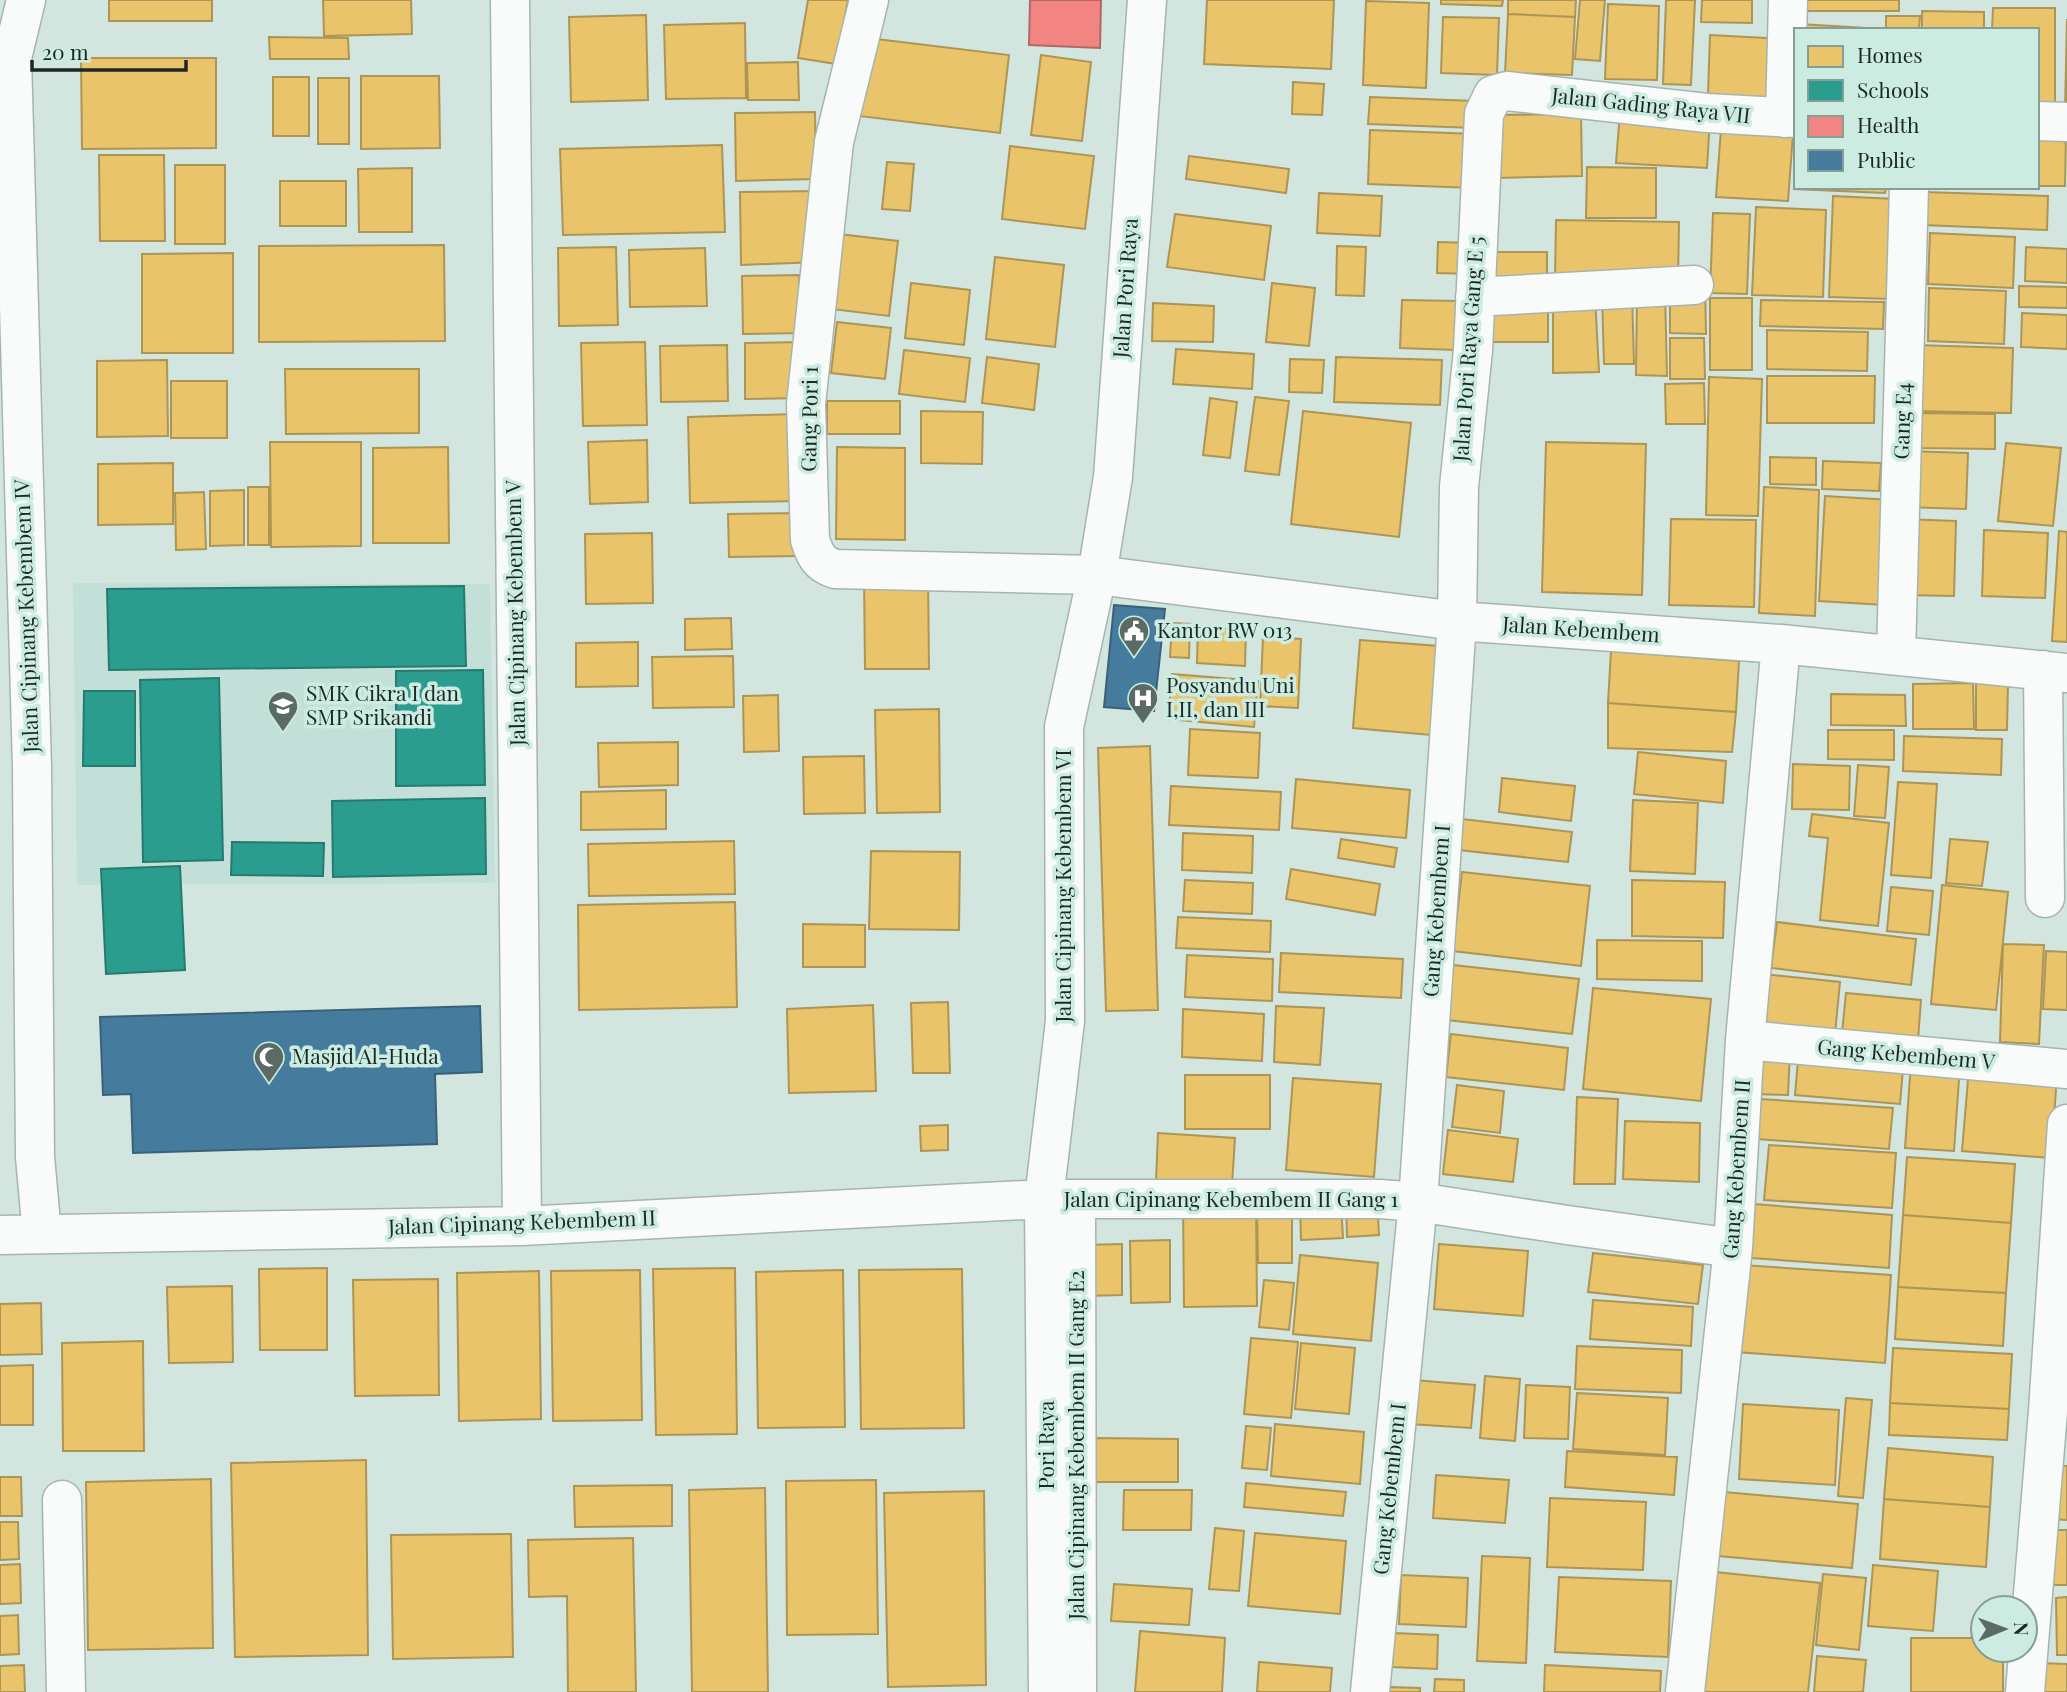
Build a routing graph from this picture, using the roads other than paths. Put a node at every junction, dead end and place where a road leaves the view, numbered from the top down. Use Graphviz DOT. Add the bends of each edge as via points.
graph roads {
  1 [pos="26,0"];
  2 [pos="510,0"];
  3 [pos="869,0"];
  4 [pos="1147,0"];
  5 [pos="1788,0"];
  6 [pos="1507,90"];
  7 [pos="1791,118"];
  8 [pos="2039,121"];
  9 [pos="2067,122"];
  10 [pos="1909,189"];
  11 [pos="1694,285"];
  12 [pos="1475,297"];
  13 [pos="1097,575"];
  14 [pos="1457,621"];
  15 [pos="1781,644"];
  16 [pos="1896,654"];
  17 [pos="2055,672"];
  18 [pos="2045,898"];
  19 [pos="1745,1040"];
  20 [pos="2067,1069"];
  21 [pos="2067,1124"];
  22 [pos="1060,1199"];
  23 [pos="1418,1202"];
  24 [pos="522,1226"];
  25 [pos="42,1234"];
  26 [pos="0,1235"];
  27 [pos="1733,1248"];
  28 [pos="2058,1411"];
  29 [pos="62,1500"];
  30 [pos="66,1692"];
  31 [pos="1048,1692"];
  32 [pos="1077,1692"];
  33 [pos="1370,1692"];
  34 [pos="1685,1692"];
  35 [pos="2025,1692"];
  1 -- 25 [label="street, Jalan Cipinang Kebembem IV" via="12,58 32,768 35,1157"];
  2 -- 24 [label="street, Jalan Cipinang Kebembem V"];
  3 -- 13 [label="street, Gang Pori 1" via="834,142 806,404 814,555 824,566 835,569"];
  4 -- 13 [label="street, Jalan Pori Raya" via="1113,477"];
  5 -- 7 [label="street"];
  6 -- 7 [label="street, Jalan Gading Raya VII"];
  6 -- 12 [label="street, Jalan Pori Raya Gang E 5" via="1493,95 1484,114"];
  8 -- 9 [label="street"];
  10 -- 16 [label="street, Gang E4"];
  11 -- 12 [label="street"];
  12 -- 14 [label="street, Jalan Pori Raya Gang E 5" via="1459,487"];
  13 -- 14 [label="street, Jalan Kebembem"];
  13 -- 22 [label="street, Jalan Cipinang Kebembem VI" via="1064,727"];
  14 -- 15 [label="street, Jalan Kebembem"];
  14 -- 23 [label="street, Gang Kebembem I"];
  15 -- 16 [label="street, Jalan Kebembem"];
  15 -- 19 [label="street, Gang Kebembem II"];
  16 -- 17 [label="street, Jalan Kebembem"];
  17 -- 18 [label="street"];
  19 -- 20 [label="street, Gang Kebembem V"];
  19 -- 27 [label="street, Gang Kebembem II"];
  21 -- 28 [label="street"];
  22 -- 23 [label="street, Jalan Cipinang Kebembem II Gang 1"];
  22 -- 24 [label="street, Jalan Cipinang Kebembem II"];
  22 -- 31 [label="street, Pori Raya"];
  22 -- 32 [label="street, Jalan Cipinang Kebembem II Gang E2"];
  23 -- 27 [label="street"];
  23 -- 33 [label="street, Gang Kebembem I"];
  24 -- 25 [label="street, Jalan Cipinang Kebembem II"];
  25 -- 26 [label="street, Jalan Cipinang Kebembem II"];
  27 -- 34 [label="street, Gang Kebembem II"];
  28 -- 35 [label="street"];
  29 -- 30 [label="street"];
}
